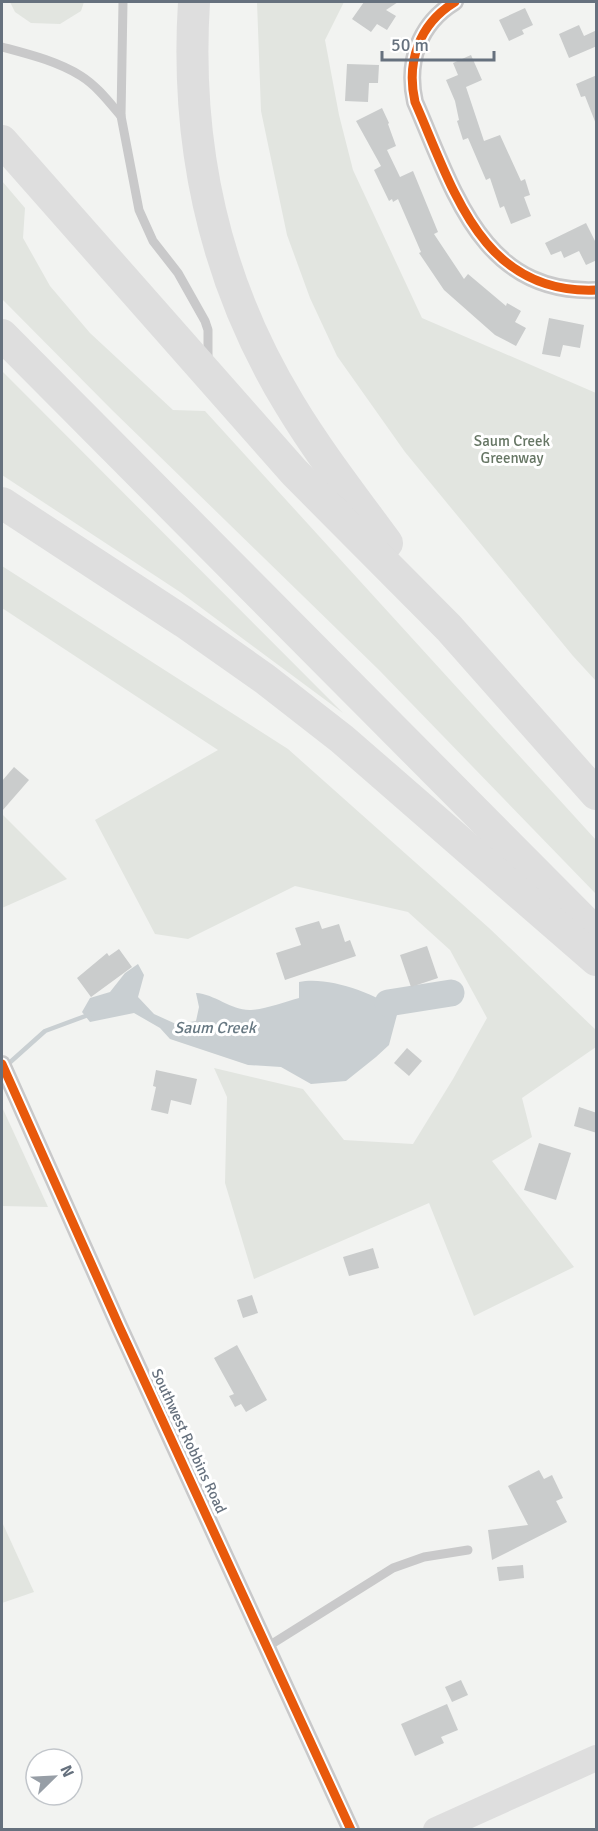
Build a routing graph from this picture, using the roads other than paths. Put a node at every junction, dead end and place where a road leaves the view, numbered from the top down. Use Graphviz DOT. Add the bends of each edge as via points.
graph roads {
  1 [pos="123,2"];
  2 [pos="194,2"];
  3 [pos="455,2"];
  4 [pos="2,47"];
  5 [pos="121,116"];
  6 [pos="2,141"];
  7 [pos="597,290"];
  8 [pos="2,335"];
  9 [pos="208,375"];
  10 [pos="2,503"];
  11 [pos="449,628"];
  12 [pos="597,794"];
  13 [pos="597,933"];
  14 [pos="597,960"];
  15 [pos="2,1064"];
  16 [pos="468,1550"];
  17 [pos="267,1647"];
  18 [pos="594,1765"];
  19 [pos="351,1830"];
  20 [pos="436,1830"];
  1 -- 5 [label="lane"];
  2 -- 11 [label="highway" via="191,46 198,148 221,255 239,302 264,357 320,452"];
  3 -- 7 [label="street" via="424,32 413,59 412,80 415,102 463,210 484,241 517,270 552,286"];
  4 -- 5 [label="lane" via="43,58 81,76"];
  5 -- 9 [label="lane" via="145,227 178,273 208,330"];
  6 -- 9 [label="highway"];
  8 -- 13 [label="highway"];
  9 -- 11 [label="highway" via="294,472"];
  10 -- 14 [label="highway" via="184,621 265,679 342,739"];
  11 -- 12 [label="highway"];
  15 -- 17 [label="street, Southwest Robbins Road"];
  16 -- 17 [label="lane" via="424,1557 393,1568"];
  17 -- 19 [label="street, Southwest Robbins Road"];
  18 -- 20 [label="main road"];
}
